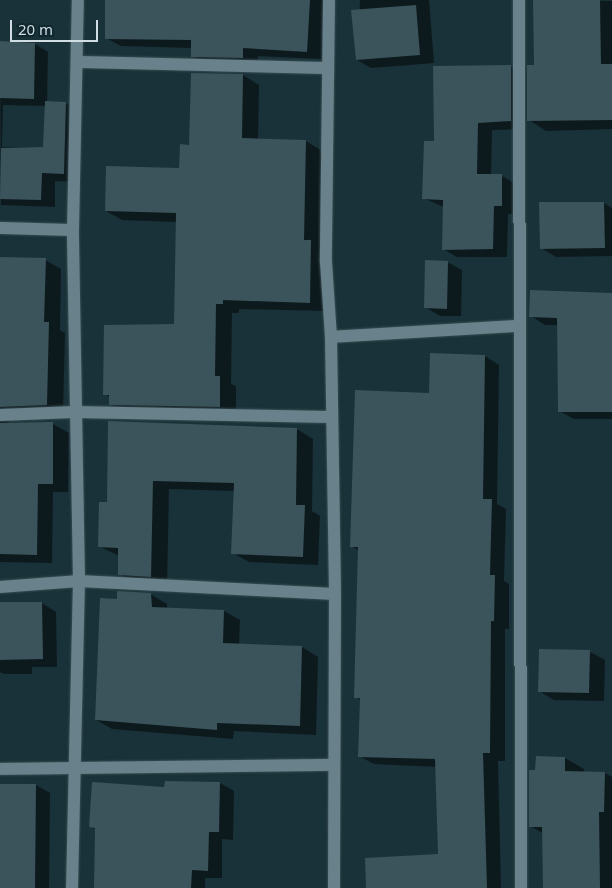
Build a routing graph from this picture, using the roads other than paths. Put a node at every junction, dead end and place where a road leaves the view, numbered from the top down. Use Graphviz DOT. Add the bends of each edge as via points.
graph roads {
  1 [pos="78,0"];
  2 [pos="329,0"];
  3 [pos="519,0"];
  4 [pos="78,62"];
  5 [pos="328,68"];
  6 [pos="0,228"];
  7 [pos="73,230"];
  8 [pos="518,326"];
  9 [pos="331,337"];
  10 [pos="74,412"];
  11 [pos="0,415"];
  12 [pos="330,417"];
  13 [pos="79,582"];
  14 [pos="0,586"];
  15 [pos="335,594"];
  16 [pos="334,765"];
  17 [pos="0,769"];
  18 [pos="73,769"];
  19 [pos="72,888"];
  20 [pos="334,888"];
  21 [pos="522,888"];
  1 -- 4 [label="street"];
  2 -- 5 [label="street"];
  3 -- 8 [label="street"];
  4 -- 5 [label="street"];
  4 -- 7 [label="street"];
  5 -- 9 [label="street" via="326,262"];
  6 -- 7 [label="street"];
  7 -- 10 [label="street"];
  8 -- 9 [label="street"];
  8 -- 21 [label="street"];
  9 -- 12 [label="street"];
  10 -- 11 [label="street"];
  10 -- 12 [label="street"];
  10 -- 13 [label="street"];
  12 -- 15 [label="street"];
  13 -- 14 [label="street"];
  13 -- 15 [label="street"];
  13 -- 18 [label="street"];
  15 -- 16 [label="street"];
  16 -- 18 [label="street"];
  16 -- 20 [label="street"];
  17 -- 18 [label="street"];
  18 -- 19 [label="street"];
}
